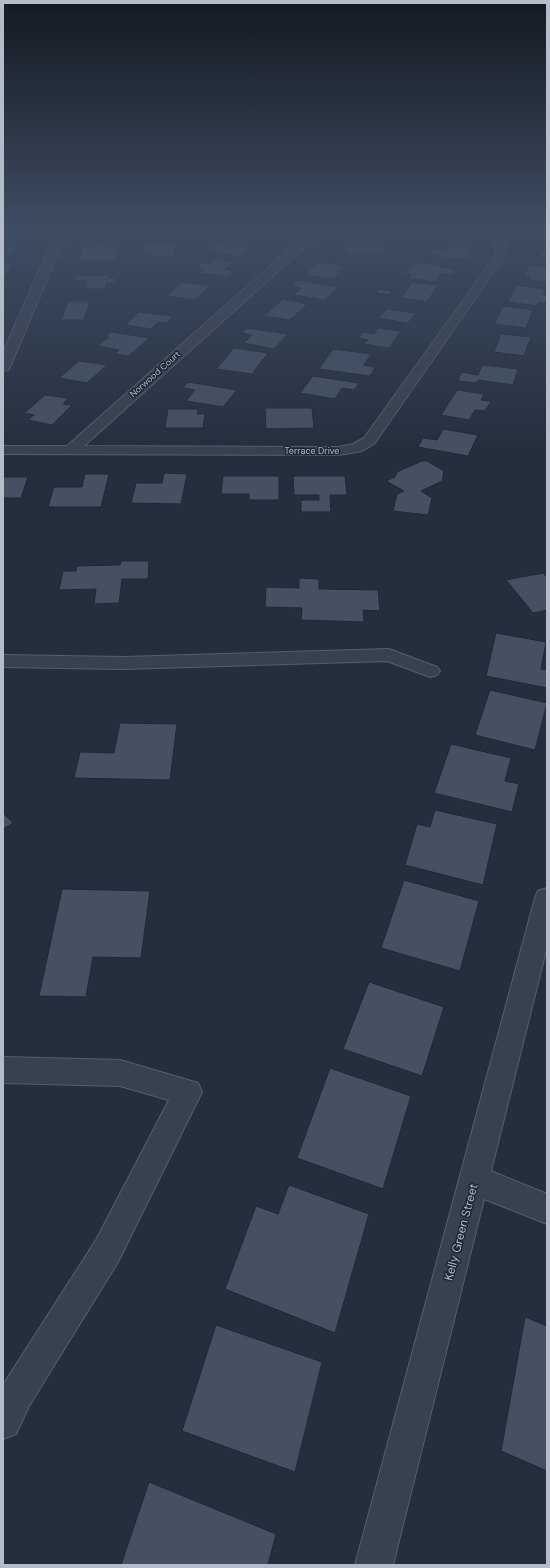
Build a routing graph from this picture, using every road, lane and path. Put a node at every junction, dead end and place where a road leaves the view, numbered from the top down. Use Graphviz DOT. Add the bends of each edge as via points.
graph roads {
  1 [pos="31,303"];
  2 [pos="236,303"];
  3 [pos="467,303"];
  4 [pos="3,367"];
  5 [pos="3,450"];
  6 [pos="71,450"];
  7 [pos="3,661"];
  8 [pos="430,670"];
  9 [pos="547,898"];
  10 [pos="3,1070"];
  11 [pos="475,1180"];
  12 [pos="547,1209"];
  13 [pos="3,1421"];
  14 [pos="374,1565"];
  1 -- 4 [label="street"];
  2 -- 6 [label="street, Norwood Court"];
  3 -- 6 [label="street, Terrace Drive" via="369,441 357,448 339,451"];
  5 -- 6 [label="street, Terrace Drive"];
  7 -- 8 [label="street" via="123,663 389,655"];
  9 -- 11 [label="street, Kelly Green Street"];
  10 -- 13 [label="street" via="120,1073 188,1092 107,1251 17,1394"];
  11 -- 12 [label="street"];
  11 -- 14 [label="street, Kelly Green Street"];
}
